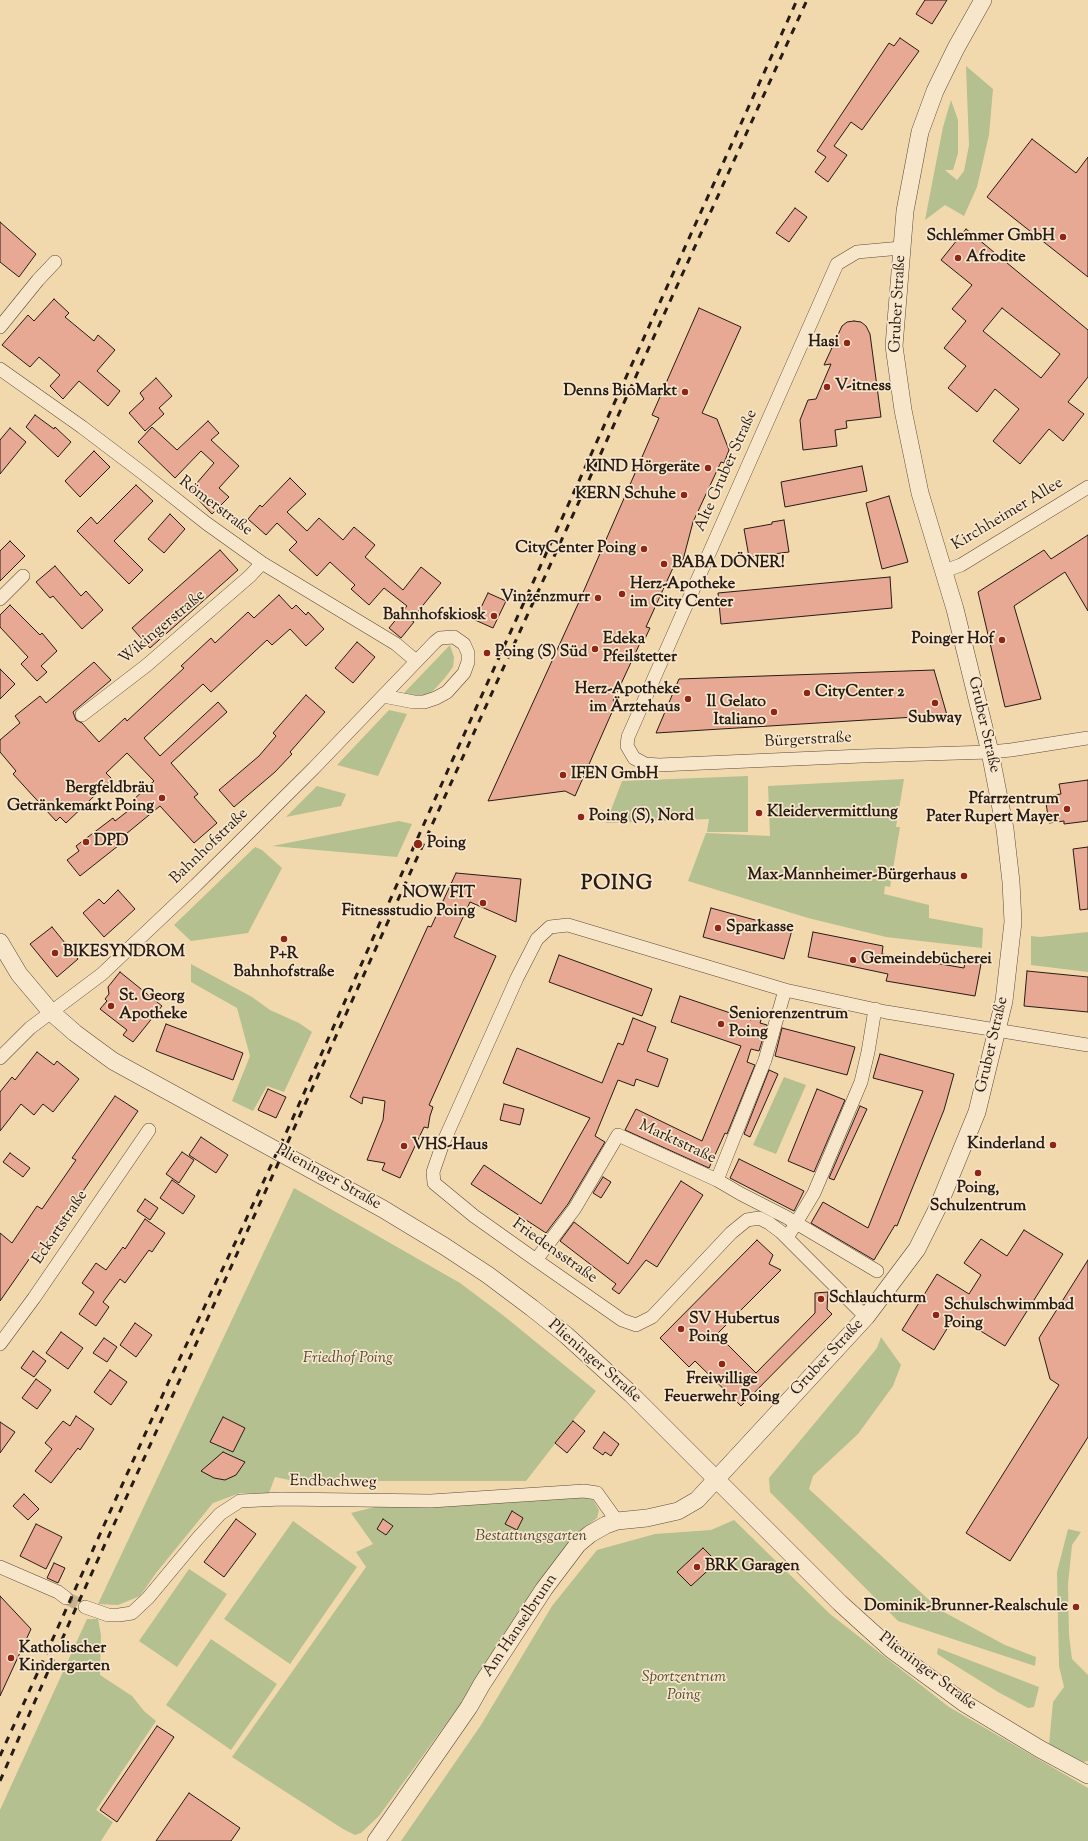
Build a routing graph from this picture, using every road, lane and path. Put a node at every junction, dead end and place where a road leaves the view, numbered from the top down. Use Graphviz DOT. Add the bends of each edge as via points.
graph roads {
  1 [pos="983,0"];
  2 [pos="901,248"];
  3 [pos="55,262"];
  4 [pos="0,327"];
  5 [pos="0,369"];
  6 [pos="1088,487"];
  7 [pos="262,563"];
  8 [pos="944,571"];
  9 [pos="23,576"];
  10 [pos="0,599"];
  11 [pos="416,661"];
  12 [pos="383,696"];
  13 [pos="82,715"];
  14 [pos="1088,738"];
  15 [pos="990,752"];
  16 [pos="631,754"];
  17 [pos="0,942"];
  18 [pos="785,990"];
  19 [pos="875,1009"];
  20 [pos="51,1012"];
  21 [pos="998,1029"];
  22 [pos="1088,1045"];
  23 [pos="0,1058"];
  24 [pos="149,1130"];
  25 [pos="717,1180"];
  26 [pos="797,1224"];
  27 [pos="787,1238"];
  28 [pos="536,1260"];
  29 [pos="877,1271"];
  30 [pos="866,1317"];
  31 [pos="0,1344"];
  32 [pos="717,1480"];
  33 [pos="617,1521"];
  34 [pos="0,1567"];
  35 [pos="66,1598"];
  36 [pos="85,1606"];
  37 [pos="1088,1775"];
  38 [pos="376,1841"];
  1 -- 2 [label="street, Gruber Straße" via="932,98 920,132 905,211"];
  2 -- 8 [label="street, Gruber Straße" via="894,346 920,493"];
  2 -- 16 [label="street, Alte Gruber Straße" via="857,252 837,264 628,737 627,746"];
  3 -- 4 [label="street"];
  5 -- 7 [label="street, Römerstraße" via="82,427"];
  6 -- 8 [label="street, Kirchheimer Allee" via="961,565"];
  7 -- 11 [label="street, Römerstraße" via="396,644"];
  7 -- 13 [label="street, Wikingerstraße" via="147,665"];
  8 -- 15 [label="street, Gruber Straße"];
  9 -- 10 [label="street"];
  11 -- 12 [label="street, Bahnhofstraße"];
  11 -- 12 [label="street, Bahnhofstraße" via="435,642 447,636 454,637 464,644 468,653 464,673 447,692 436,698 414,702"];
  12 -- 20 [label="street, Bahnhofstraße" via="309,774 102,974"];
  14 -- 15 [label="street, Bürgerstraße"];
  15 -- 16 [label="street, Bürgerstraße" via="659,765 644,764"];
  15 -- 21 [label="street, Gruber Straße" via="1005,829 1013,922 1004,1001"];
  17 -- 20 [label="street, Plieninger Straße" via="19,974"];
  18 -- 19 [label="street"];
  18 -- 25 [label="street, Marktstraße" via="764,1060"];
  18 -- 28 [label="street, Friedensstraße" via="568,925 550,927 536,939 443,1143 433,1172 434,1183 444,1193"];
  19 -- 21 [label="street"];
  19 -- 26 [label="street" via="861,1082 814,1193"];
  20 -- 23 [label="street, Bahnhofstraße" via="30,1028"];
  20 -- 32 [label="street, Plieninger Straße" via="112,1061 383,1208 488,1275 566,1335 631,1394"];
  21 -- 22 [label="street"];
  21 -- 30 [label="street, Gruber Straße" via="975,1119 938,1207 917,1249"];
  24 -- 31 [label="street, Eckartstraße"];
  25 -- 26 [label="street"];
  25 -- 28 [label="street, Marktstraße" via="618,1135 575,1208"];
  26 -- 27 [label="street"];
  26 -- 29 [label="street"];
  27 -- 28 [label="street, Friedensstraße" via="759,1218 747,1220 652,1316 636,1325 622,1320"];
  27 -- 30 [label="street, Friedensstraße"];
  30 -- 32 [label="street, Gruber Straße"];
  32 -- 33 [label="street, Am Hanselbrunn" via="697,1500 678,1511"];
  32 -- 37 [label="street, Plieninger Straße" via="840,1603 913,1666 964,1702"];
  33 -- 36 [label="street, Endbachweg" via="597,1493 584,1491 431,1501 240,1501 220,1514 132,1613 108,1615"];
  33 -- 38 [label="street, Am Hanselbrunn" via="590,1534 578,1544 544,1589 469,1707"];
  34 -- 35 [label="street" via="58,1592"];
}
